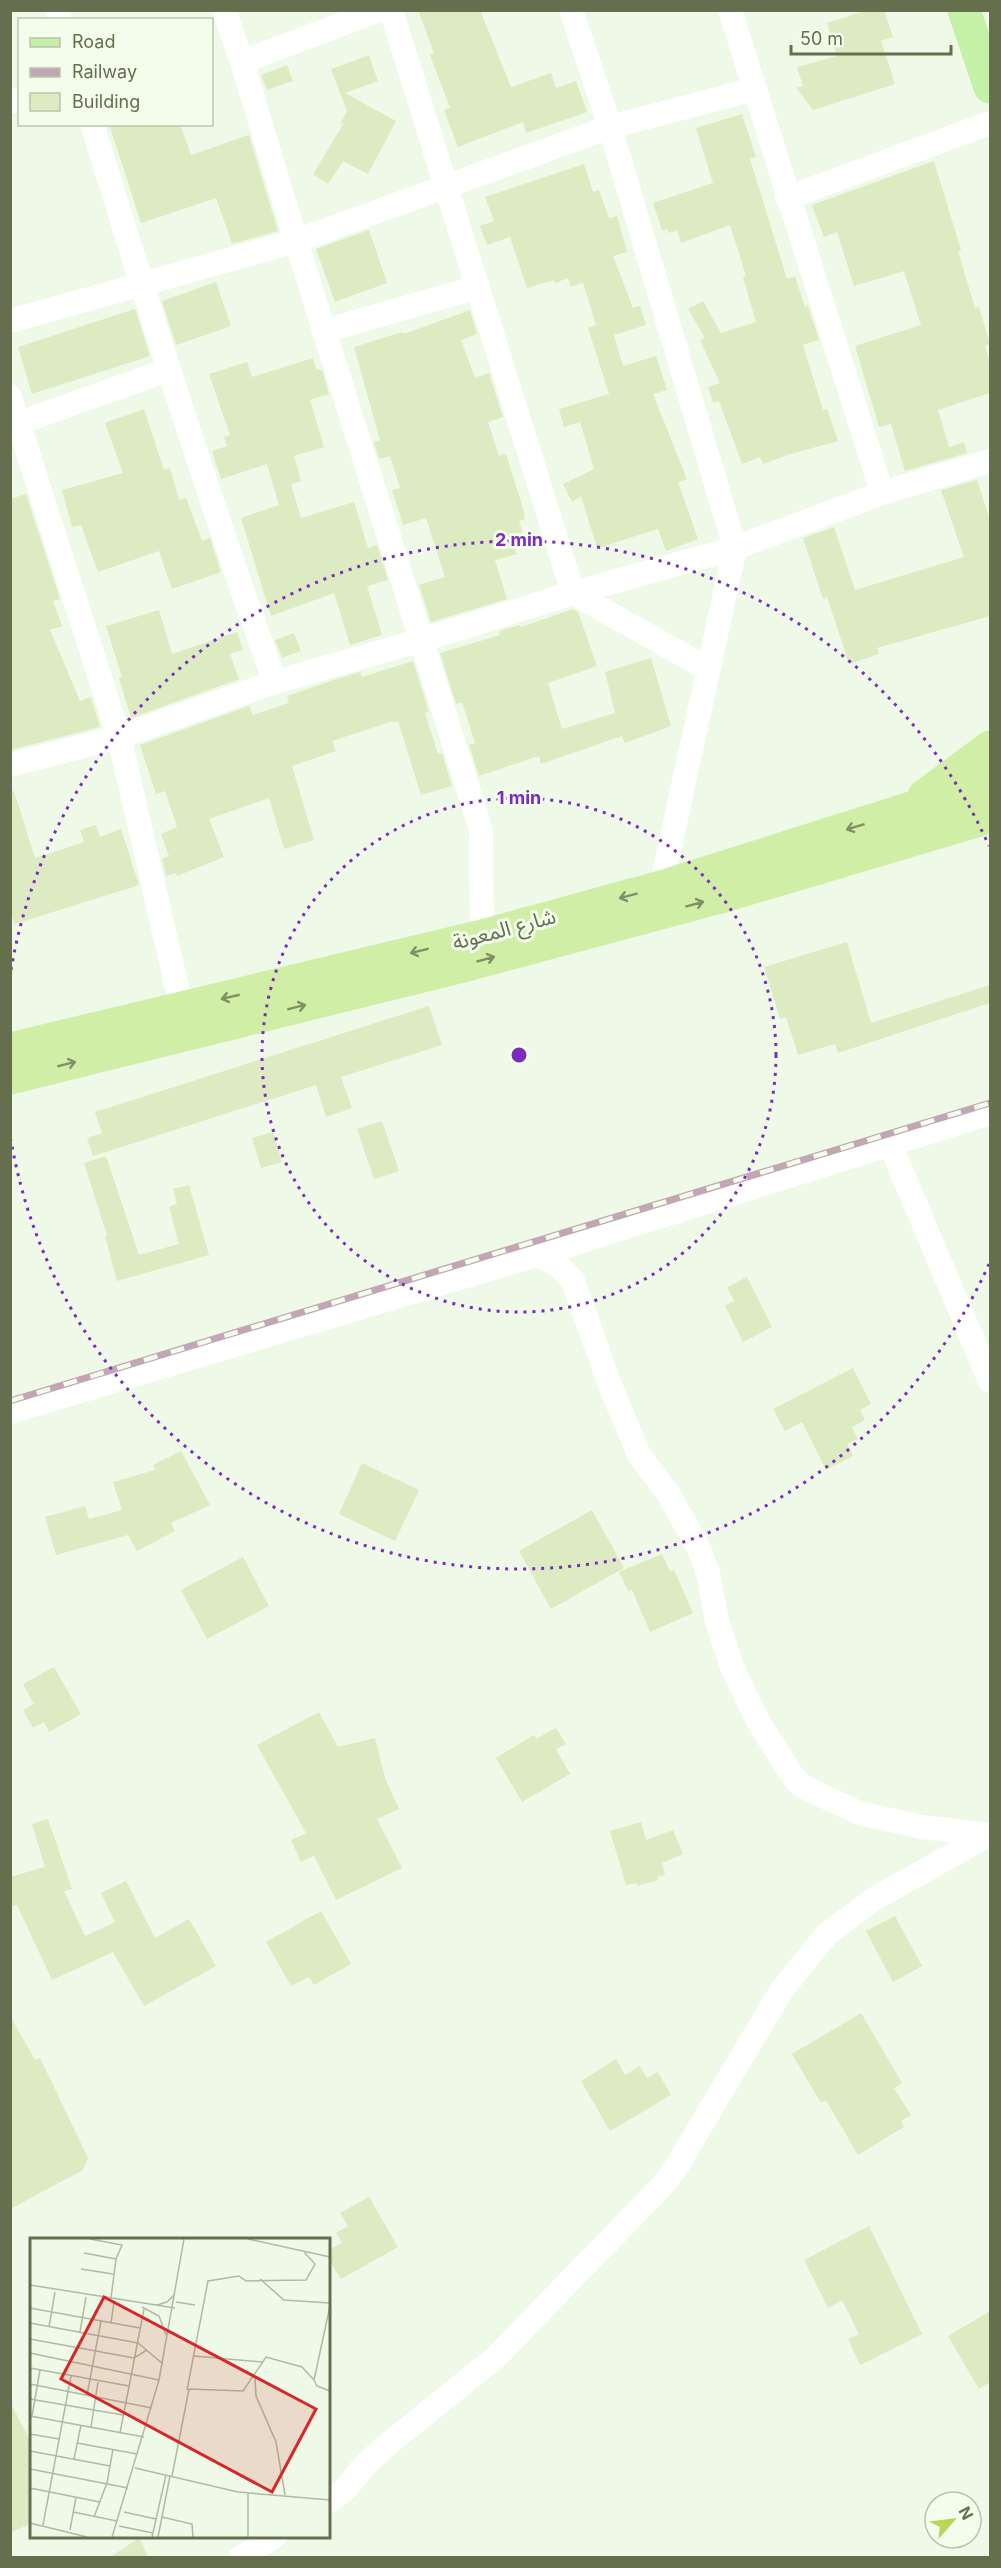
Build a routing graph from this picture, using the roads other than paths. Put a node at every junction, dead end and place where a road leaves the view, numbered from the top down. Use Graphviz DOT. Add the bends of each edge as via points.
graph roads {
  1 [pos="224,10"];
  2 [pos="379,10"];
  3 [pos="391,10"];
  4 [pos="571,10"];
  5 [pos="730,10"];
  6 [pos="964,10"];
  7 [pos="242,62"];
  8 [pos="990,87"];
  9 [pos="755,89"];
  10 [pos="990,123"];
  11 [pos="93,126"];
  12 [pos="610,127"];
  13 [pos="444,187"];
  14 [pos="787,198"];
  15 [pos="296,241"];
  16 [pos="142,286"];
  17 [pos="478,287"];
  18 [pos="10,321"];
  19 [pos="324,331"];
  20 [pos="168,370"];
  21 [pos="10,397"];
  22 [pos="15,424"];
  23 [pos="990,461"];
  24 [pos="882,493"];
  25 [pos="735,548"];
  26 [pos="573,593"];
  27 [pos="422,640"];
  28 [pos="708,669"];
  29 [pos="275,682"];
  30 [pos="119,737"];
  31 [pos="990,747"];
  32 [pos="10,765"];
  33 [pos="990,783"];
  34 [pos="900,813"];
  35 [pos="990,817"];
  36 [pos="661,886"];
  37 [pos="482,936"];
  38 [pos="182,1009"];
  39 [pos="10,1049"];
  40 [pos="10,1078"];
  41 [pos="990,1113"];
  42 [pos="890,1144"];
  43 [pos="537,1255"];
  44 [pos="990,1381"];
  45 [pos="10,1412"];
  46 [pos="989,1835"];
  47 [pos="330,2501"];
  48 [pos="271,2538"];
  49 [pos="240,2558"];
  1 -- 7 [label="street"];
  2 -- 7 [label="street"];
  3 -- 13 [label="street"];
  4 -- 12 [label="street"];
  5 -- 9 [label="street"];
  6 -- 8 [label="main road"];
  7 -- 15 [label="street"];
  9 -- 12 [label="street"];
  9 -- 14 [label="street"];
  10 -- 14 [label="street"];
  11 -- 16 [label="street"];
  12 -- 13 [label="street"];
  12 -- 25 [label="street"];
  13 -- 15 [label="street"];
  13 -- 17 [label="street"];
  14 -- 24 [label="street"];
  15 -- 16 [label="street"];
  15 -- 19 [label="street"];
  16 -- 18 [label="street"];
  16 -- 20 [label="street"];
  17 -- 19 [label="street"];
  17 -- 26 [label="street"];
  19 -- 27 [label="street"];
  20 -- 22 [label="street"];
  20 -- 29 [label="street"];
  21 -- 22 [label="street"];
  22 -- 30 [label="street"];
  23 -- 24 [label="street"];
  24 -- 25 [label="street"];
  25 -- 26 [label="street"];
  25 -- 28 [label="street"];
  26 -- 27 [label="street"];
  26 -- 28 [label="street"];
  27 -- 29 [label="street"];
  27 -- 37 [label="street" via="481,830"];
  28 -- 36 [label="street"];
  29 -- 30 [label="street"];
  30 -- 32 [label="street"];
  30 -- 38 [label="street"];
  31 -- 34 [label="highway"];
  33 -- 34 [label="highway, شارع المعونة"];
  34 -- 36 [label="highway, شارع المعونة, one-way"];
  40 -- 35 [label="highway, شارع المعونة, one-way" via="459,967 713,899"];
  36 -- 37 [label="highway, شارع المعونة, one-way"];
  37 -- 38 [label="highway, شارع المعونة, one-way"];
  38 -- 39 [label="highway, شارع المعونة"];
  41 -- 42 [label="street"];
  42 -- 43 [label="street"];
  42 -- 44 [label="street"];
  43 -- 45 [label="street"];
  43 -- 46 [label="street" via="559,1266 573,1281 639,1455 668,1493 699,1548 732,1667 758,1721 793,1777 802,1786 859,1813 922,1827"];
  46 -- 47 [label="street" via="874,1899 826,1935 781,1991 662,2186 496,2357 382,2449 345,2490"];
  48 -- 49 [label="street"];
}
